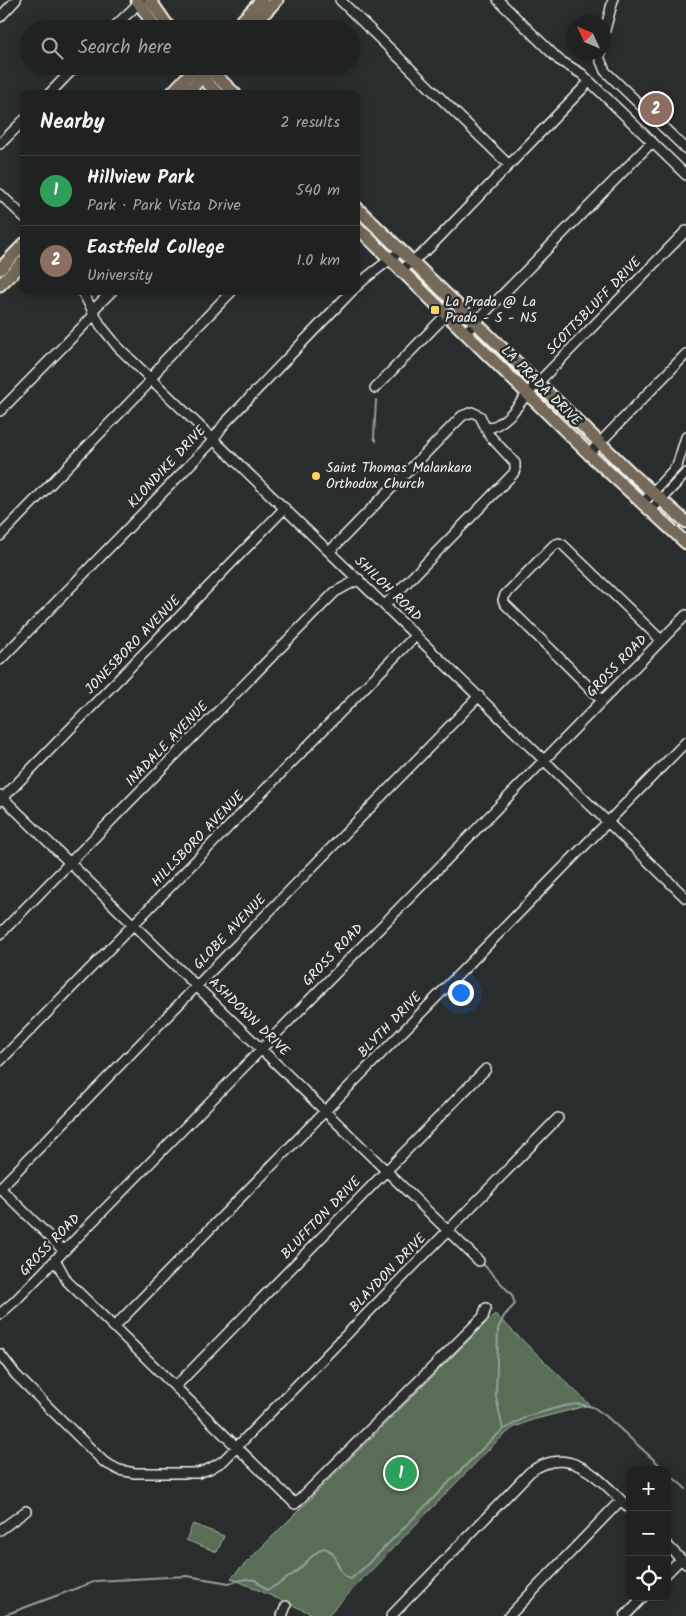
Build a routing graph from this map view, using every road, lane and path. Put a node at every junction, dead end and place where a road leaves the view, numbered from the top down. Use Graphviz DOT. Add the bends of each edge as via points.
graph roads {
  1 [pos="16,0"];
  2 [pos="150,0"];
  3 [pos="262,0"];
  4 [pos="277,0"];
  5 [pos="340,0"];
  6 [pos="498,0"];
  7 [pos="613,0"];
  8 [pos="139,1"];
  9 [pos="609,15"];
  10 [pos="0,16"];
  11 [pos="121,20"];
  12 [pos="151,20"];
  13 [pos="164,20"];
  14 [pos="243,20"];
  15 [pos="258,20"];
  16 [pos="600,60"];
  17 [pos="67,75"];
  18 [pos="194,75"];
  19 [pos="198,75"];
  20 [pos="206,75"];
  21 [pos="210,75"];
  22 [pos="590,82"];
  23 [pos="53,90"];
  24 [pos="175,90"];
  25 [pos="189,90"];
  26 [pos="215,90"];
  27 [pos="229,90"];
  28 [pos="20,124"];
  29 [pos="652,142"];
  30 [pos="0,144"];
  31 [pos="686,148"];
  32 [pos="510,165"];
  33 [pos="686,175"];
  34 [pos="0,194"];
  35 [pos="360,211"];
  36 [pos="20,213"];
  37 [pos="360,230"];
  38 [pos="686,231"];
  39 [pos="20,248"];
  40 [pos="401,250"];
  41 [pos="391,260"];
  42 [pos="412,261"];
  43 [pos="20,265"];
  44 [pos="0,269"];
  45 [pos="401,272"];
  46 [pos="360,283"];
  47 [pos="0,285"];
  48 [pos="84,295"];
  49 [pos="109,295"];
  50 [pos="228,295"];
  51 [pos="348,295"];
  52 [pos="93,313"];
  53 [pos="446,314"];
  54 [pos="475,323"];
  55 [pos="465,333"];
  56 [pos="686,354"];
  57 [pos="152,379"];
  58 [pos="538,383"];
  59 [pos="375,388"];
  60 [pos="527,394"];
  61 [pos="0,411"];
  62 [pos="486,429"];
  63 [pos="686,437"];
  64 [pos="213,439"];
  65 [pos="600,443"];
  66 [pos="589,454"];
  67 [pos="686,472"];
  68 [pos="657,496"];
  69 [pos="285,508"];
  70 [pos="646,508"];
  71 [pos="686,522"];
  72 [pos="0,536"];
  73 [pos="686,543"];
  74 [pos="330,551"];
  75 [pos="358,579"];
  76 [pos="385,605"];
  77 [pos="686,615"];
  78 [pos="416,635"];
  79 [pos="661,640"];
  80 [pos="0,660"];
  81 [pos="479,696"];
  82 [pos="602,700"];
  83 [pos="686,742"];
  84 [pos="544,759"];
  85 [pos="1,798"];
  86 [pos="608,822"];
  87 [pos="70,863"];
  88 [pos="686,898"];
  89 [pos="134,924"];
  90 [pos="0,934"];
  91 [pos="197,985"];
  92 [pos="261,1048"];
  93 [pos="0,1061"];
  94 [pos="486,1069"];
  95 [pos="325,1110"];
  96 [pos="558,1118"];
  97 [pos="387,1171"];
  98 [pos="0,1188"];
  99 [pos="448,1231"];
  100 [pos="63,1250"];
  101 [pos="55,1259"];
  102 [pos="479,1261"];
  103 [pos="486,1308"];
  104 [pos="0,1314"];
  105 [pos="114,1326"];
  106 [pos="0,1354"];
  107 [pos="175,1386"];
  108 [pos="237,1447"];
  109 [pos="621,1500"];
  110 [pos="626,1505"];
  111 [pos="26,1511"];
  112 [pos="0,1530"];
  113 [pos="671,1550"];
  114 [pos="683,1561"];
  115 [pos="671,1570"];
  116 [pos="640,1601"];
  117 [pos="286,1606"];
  118 [pos="282,1616"];
  119 [pos="391,1616"];
  120 [pos="509,1616"];
  121 [pos="625,1616"];
  1 -- 10 [label="street"];
  2 -- 13 [label="main road"];
  3 -- 14 [label="main road"];
  4 -- 15 [label="main road"];
  5 -- 32 [label="street"];
  6 -- 22 [label="street" via="559,60"];
  7 -- 9 [label="street"];
  8 -- 11 [label="street"];
  8 -- 12 [label="main road"];
  16 -- 31 [label="street" via="605,71"];
  17 -- 23 [label="street"];
  18 -- 24 [label="main road"];
  19 -- 25 [label="main road"];
  20 -- 26 [label="main road"];
  21 -- 27 [label="main road"];
  22 -- 29 [label="street"];
  22 -- 32 [label="street"];
  28 -- 30 [label="street"];
  29 -- 33 [label="street"];
  29 -- 54 [label="street"];
  32 -- 42 [label="street" via="428,249"];
  34 -- 36 [label="street"];
  35 -- 40 [label="main road, LA PRADA DRIVE"];
  37 -- 41 [label="main road, LA PRADA DRIVE"];
  38 -- 58 [label="street, SCOTTSBLUFF DRIVE"];
  39 -- 44 [label="main road"];
  40 -- 41 [label="street"];
  40 -- 42 [label="main road, LA PRADA DRIVE"];
  41 -- 45 [label="main road, LA PRADA DRIVE"];
  41 -- 46 [label="street"];
  42 -- 45 [label="street"];
  42 -- 54 [label="main road, LA PRADA DRIVE"];
  43 -- 47 [label="main road"];
  45 -- 53 [label="main road, LA PRADA DRIVE"];
  48 -- 52 [label="street, SHILOH ROAD"];
  49 -- 52 [label="street"];
  50 -- 57 [label="street" via="164,361"];
  51 -- 64 [label="street, KLONDIKE DRIVE" via="225,422"];
  52 -- 57 [label="street, SHILOH ROAD" via="110,338"];
  52 -- 61 [label="street"];
  53 -- 55 [label="main road, LA PRADA DRIVE"];
  53 -- 59 [label="street"];
  54 -- 55 [label="street"];
  54 -- 58 [label="main road, LA PRADA DRIVE"];
  55 -- 60 [label="main road, LA PRADA DRIVE"];
  56 -- 65 [label="street"];
  57 -- 64 [label="street, SHILOH ROAD"];
  57 -- 72 [label="street"];
  58 -- 60 [label="street, SCOTTSBLUFF DRIVE"];
  58 -- 65 [label="main road, LA PRADA DRIVE"];
  60 -- 62 [label="street, SCOTTSBLUFF DRIVE" via="504,420"];
  60 -- 66 [label="main road, LA PRADA DRIVE"];
  62 -- 74 [label="street" via="476,413 462,416"];
  62 -- 76 [label="street" via="515,463 513,474"];
  63 -- 68 [label="street" via="677,466"];
  64 -- 69 [label="street, SHILOH ROAD"];
  64 -- 80 [label="street, KLONDIKE DRIVE"];
  65 -- 66 [label="street"];
  65 -- 68 [label="main road, LA PRADA DRIVE"];
  66 -- 70 [label="main road, LA PRADA DRIVE"];
  67 -- 68 [label="street"];
  68 -- 70 [label="street"];
  68 -- 71 [label="main road, LA PRADA DRIVE"];
  69 -- 74 [label="street, SHILOH ROAD"];
  69 -- 85 [label="street, JONESBORO AVENUE"];
  70 -- 73 [label="main road, LA PRADA DRIVE"];
  74 -- 75 [label="street, SHILOH ROAD"];
  75 -- 76 [label="street, SHILOH ROAD"];
  75 -- 87 [label="street, INADALE AVENUE" via="335,592"];
  76 -- 78 [label="street, SHILOH ROAD"];
  77 -- 79 [label="street, GROSS ROAD"];
  78 -- 81 [label="street, SHILOH ROAD"];
  78 -- 89 [label="street, HILLSBORO AVENUE"];
  79 -- 82 [label="street, GROSS ROAD"];
  79 -- 82 [label="street" via="563,544 554,545 503,600"];
  81 -- 84 [label="street, SHILOH ROAD"];
  81 -- 91 [label="street, GLOBE AVENUE"];
  82 -- 84 [label="street, GROSS ROAD"];
  83 -- 86 [label="street, BLYTH DRIVE"];
  84 -- 86 [label="street, SHILOH ROAD"];
  84 -- 92 [label="street, GROSS ROAD"];
  85 -- 87 [label="street, ASHDOWN DRIVE"];
  86 -- 88 [label="street, SHILOH ROAD"];
  86 -- 95 [label="street, BLYTH DRIVE"];
  87 -- 89 [label="street, ASHDOWN DRIVE"];
  87 -- 90 [label="street, INADALE AVENUE"];
  89 -- 91 [label="street, ASHDOWN DRIVE"];
  89 -- 93 [label="street, HILLSBORO AVENUE"];
  91 -- 92 [label="street, ASHDOWN DRIVE"];
  91 -- 98 [label="street, GLOBE AVENUE"];
  92 -- 95 [label="street, ASHDOWN DRIVE"];
  92 -- 100 [label="street, GROSS ROAD"];
  94 -- 97 [label="street, BLUFFTON DRIVE"];
  95 -- 97 [label="street, ASHDOWN DRIVE"];
  95 -- 105 [label="street, BLYTH DRIVE"];
  96 -- 99 [label="street, BLAYDON DRIVE"];
  97 -- 99 [label="street, ASHDOWN DRIVE"];
  97 -- 107 [label="street, BLUFFTON DRIVE"];
  98 -- 100 [label="street"];
  99 -- 102 [label="street, ASHDOWN DRIVE"];
  99 -- 108 [label="street, BLAYDON DRIVE"];
  100 -- 101 [label="street, GROSS ROAD"];
  101 -- 104 [label="street, GROSS ROAD"];
  101 -- 105 [label="street" via="67,1281"];
  103 -- 108 [label="street" via="483,1317 295,1504"];
  105 -- 107 [label="street"];
  106 -- 108 [label="street, BLAYDON DRIVE" via="5,1363 104,1462 119,1470 135,1473 198,1472 223,1461"];
  107 -- 108 [label="street"];
  109 -- 110 [label="street"];
  109 -- 119 [label="street" via="596,1476 575,1463 560,1461 539,1466"];
  109 -- 120 [label="street"];
  111 -- 112 [label="street"];
  113 -- 114 [label="street"];
  114 -- 115 [label="street"];
  116 -- 121 [label="street"];
  117 -- 118 [label="street"];
}
